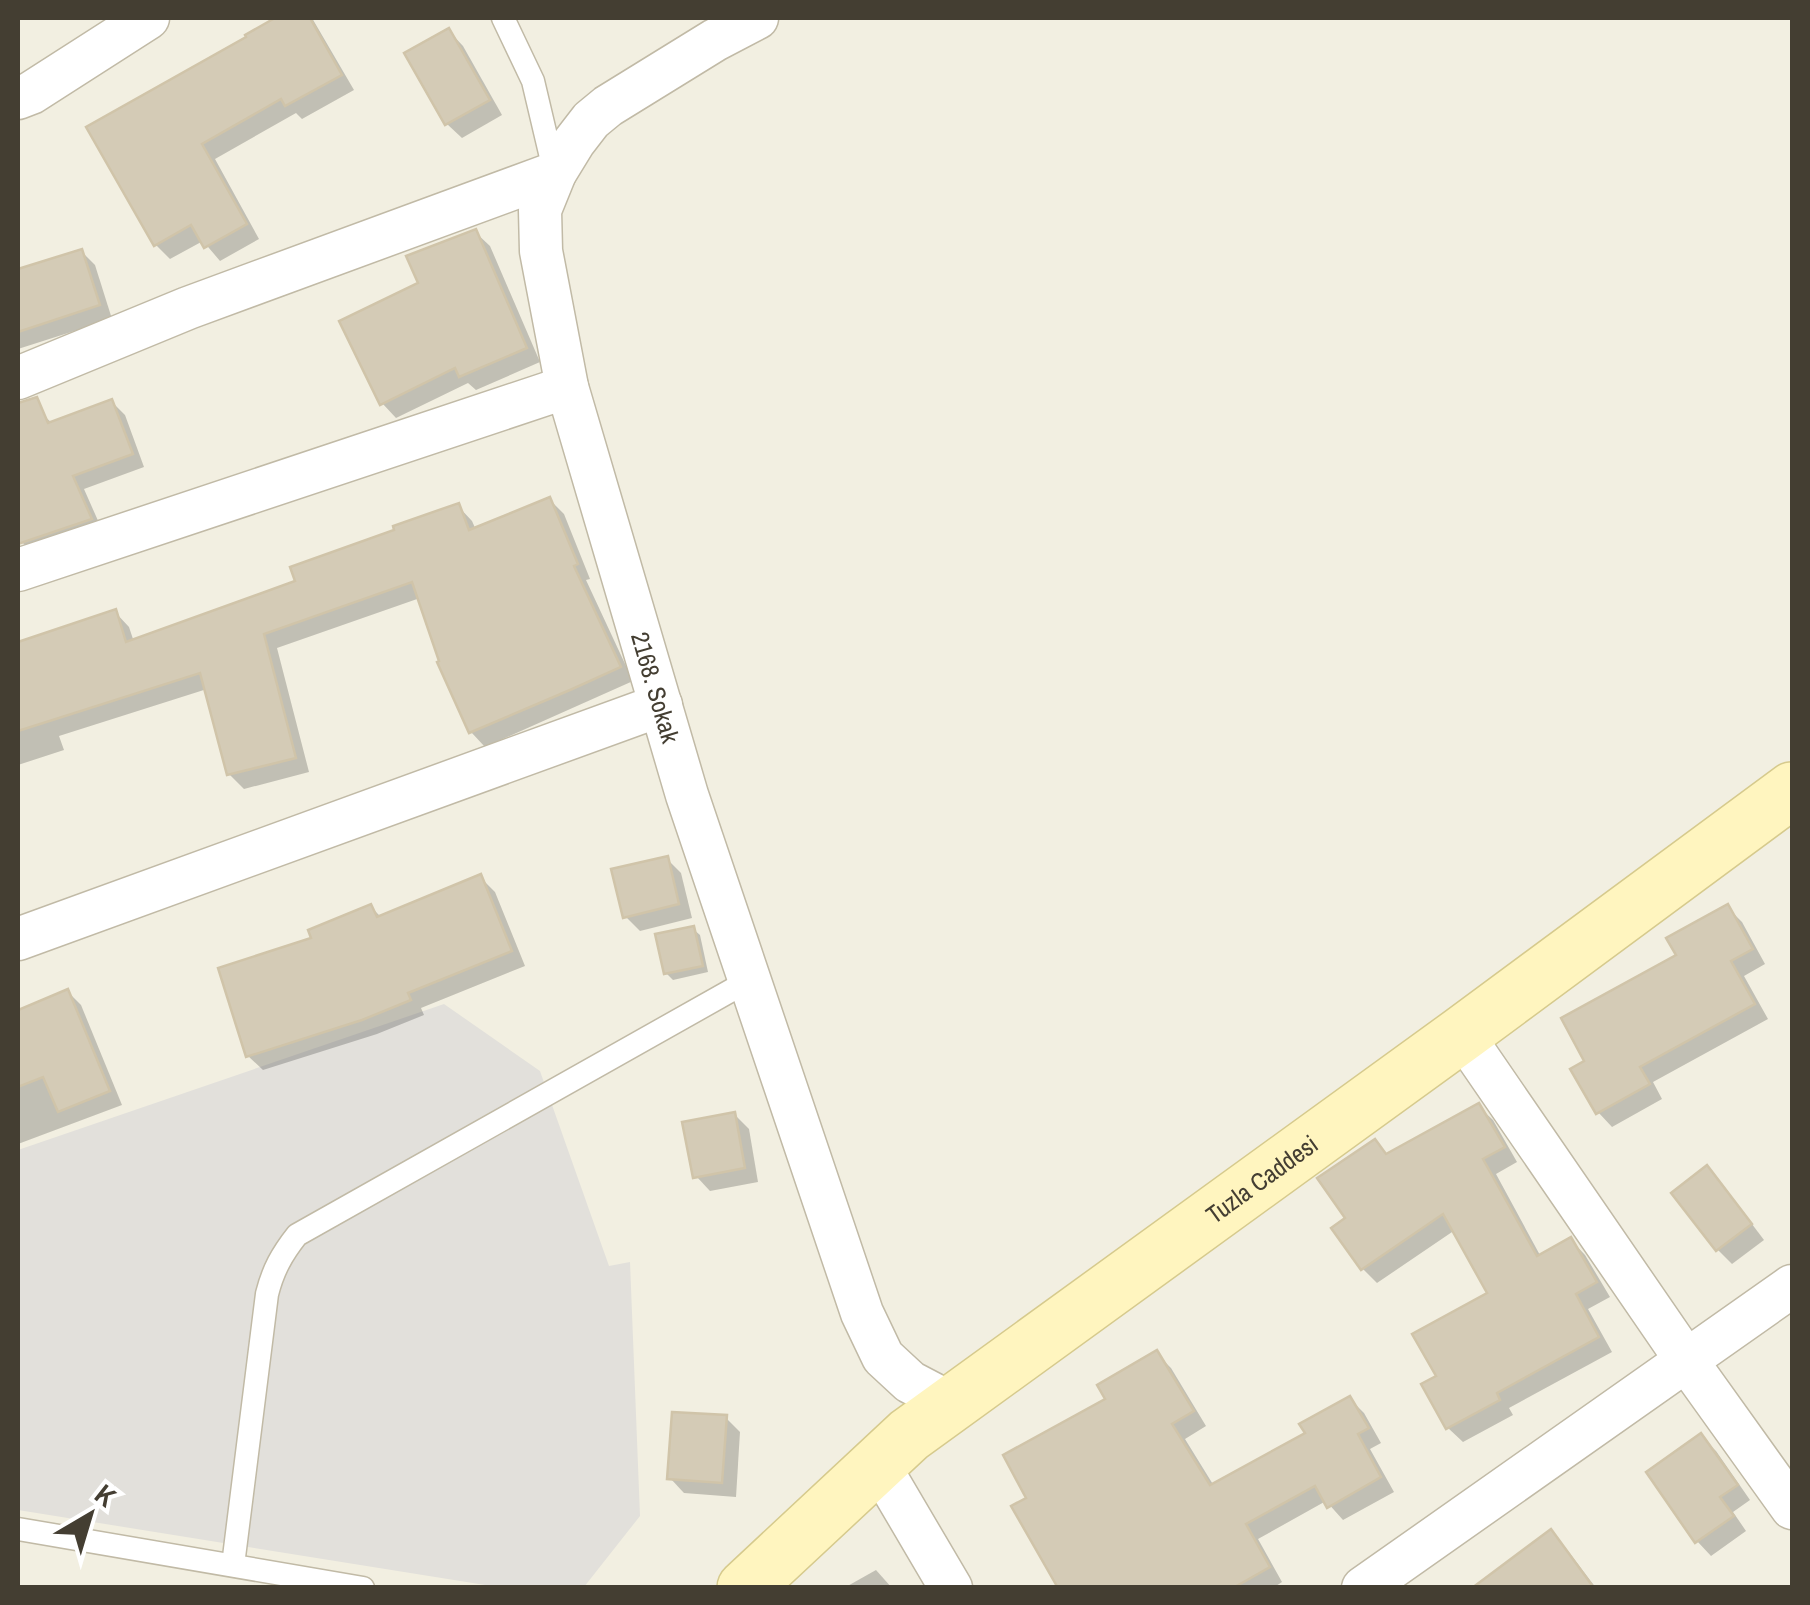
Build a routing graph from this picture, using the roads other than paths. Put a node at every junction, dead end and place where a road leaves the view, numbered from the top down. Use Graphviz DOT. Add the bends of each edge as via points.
graph roads {
  1 [pos="148,18"];
  2 [pos="503,18"];
  3 [pos="758,18"];
  4 [pos="18,98"];
  5 [pos="555,173"];
  6 [pos="18,378"];
  7 [pos="566,388"];
  8 [pos="18,570"];
  9 [pos="661,705"];
  10 [pos="1792,790"];
  11 [pos="18,939"];
  12 [pos="752,978"];
  13 [pos="1462,1034"];
  14 [pos="1792,1286"];
  15 [pos="1686,1360"];
  16 [pos="952,1404"];
  17 [pos="878,1464"];
  18 [pos="1792,1508"];
  19 [pos="18,1528"];
  20 [pos="233,1564"];
  21 [pos="363,1588"];
  22 [pos="745,1588"];
  23 [pos="951,1588"];
  24 [pos="1363,1588"];
  1 -- 4 [label="street"];
  2 -- 5 [label="lane" via="532,81"];
  3 -- 5 [label="street, 2168. Sokak" via="608,106"];
  5 -- 6 [label="street"];
  5 -- 7 [label="street, 2168. Sokak" via="540,210 542,251"];
  7 -- 8 [label="street"];
  7 -- 9 [label="street, 2168. Sokak"];
  9 -- 11 [label="street"];
  9 -- 12 [label="street, 2168. Sokak"];
  10 -- 13 [label="main road, Tuzla Caddesi"];
  12 -- 16 [label="street, 2168. Sokak" via="862,1313 884,1357 910,1382"];
  12 -- 20 [label="lane" via="297,1235 267,1294"];
  13 -- 15 [label="street"];
  13 -- 16 [label="main road, Tuzla Caddesi"];
  14 -- 15 [label="street"];
  15 -- 18 [label="street"];
  15 -- 24 [label="street"];
  16 -- 17 [label="main road, Tuzla Caddesi"];
  17 -- 22 [label="main road, Tuzla Caddesi"];
  17 -- 23 [label="street"];
  19 -- 20 [label="lane"];
  20 -- 21 [label="lane"];
}
